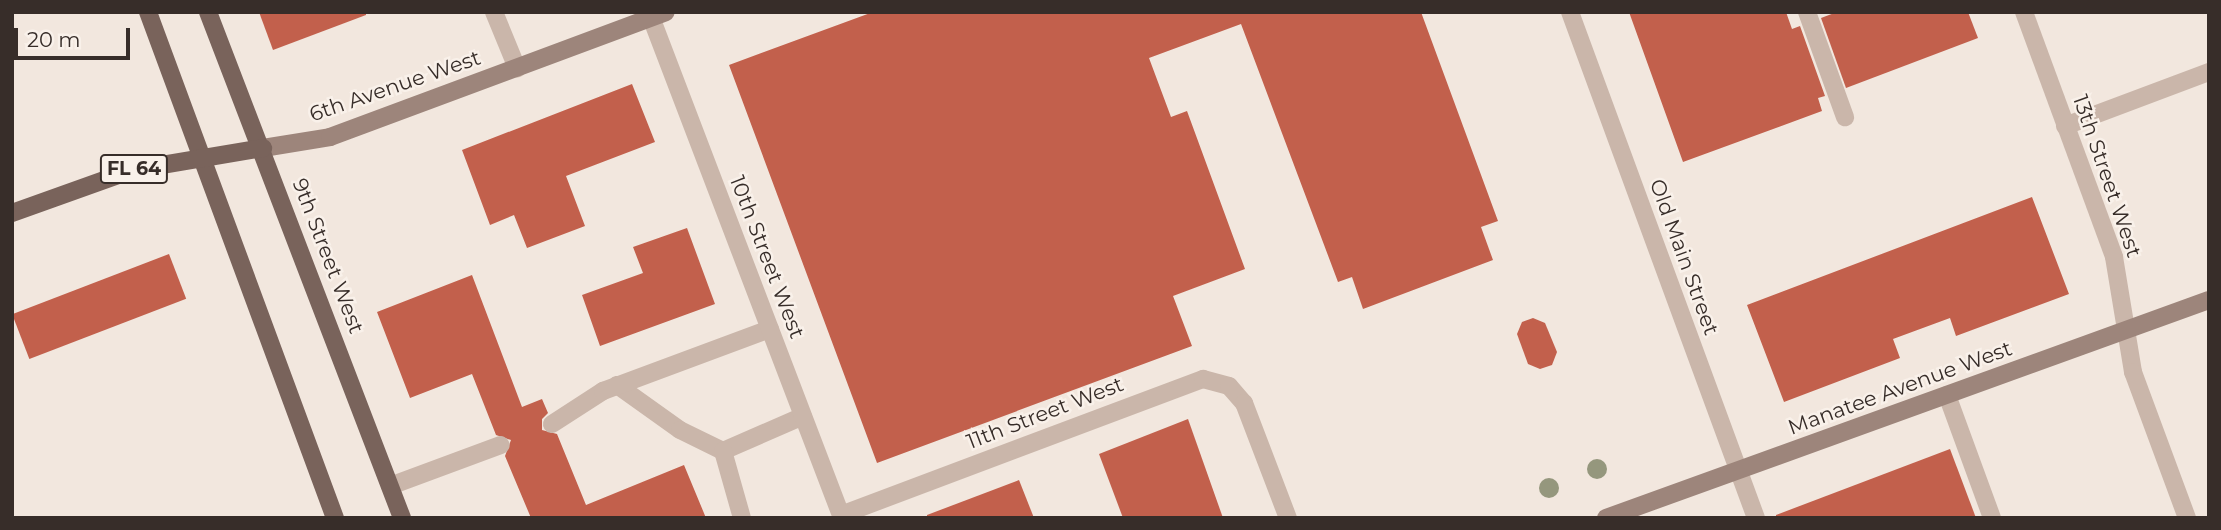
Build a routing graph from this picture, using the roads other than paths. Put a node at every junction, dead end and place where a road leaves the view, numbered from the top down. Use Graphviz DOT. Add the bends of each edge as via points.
graph roads {
  1 [pos="148,12"];
  2 [pos="208,12"];
  3 [pos="494,12"];
  4 [pos="1570,12"];
  5 [pos="1807,12"];
  6 [pos="2024,12"];
  7 [pos="656,14"];
  8 [pos="517,68"];
  9 [pos="2209,72"];
  10 [pos="1845,117"];
  11 [pos="2065,126"];
  12 [pos="262,148"];
  13 [pos="201,160"];
  14 [pos="12,213"];
  15 [pos="2209,300"];
  16 [pos="771,329"];
  17 [pos="2126,331"];
  18 [pos="617,385"];
  19 [pos="1947,395"];
  20 [pos="803,416"];
  21 [pos="552,424"];
  22 [pos="501,445"];
  23 [pos="723,450"];
  24 [pos="1738,470"];
  25 [pos="390,486"];
  26 [pos="842,516"];
  27 [pos="335,518"];
  28 [pos="402,518"];
  29 [pos="742,518"];
  30 [pos="1288,518"];
  31 [pos="1605,518"];
  32 [pos="1756,518"];
  33 [pos="1992,518"];
  34 [pos="2187,518"];
  1 -- 13 [label="main road"];
  2 -- 12 [label="main road, 9th Street West"];
  3 -- 8 [label="street"];
  4 -- 24 [label="street, Old Main Street"];
  5 -- 10 [label="street"];
  6 -- 11 [label="street, 13th Street West"];
  7 -- 8 [label="main road, 6th Avenue West / FL 64"];
  7 -- 16 [label="street, 10th Street West"];
  8 -- 12 [label="main road, 6th Avenue West / FL 64" via="330,136"];
  9 -- 11 [label="street"];
  11 -- 17 [label="street, 13th Street West" via="2114,257"];
  12 -- 13 [label="main road, 6th Avenue West / FL 64"];
  12 -- 25 [label="main road, 9th Street West"];
  13 -- 14 [label="main road, 6th Avenue West / FL 64" via="132,170"];
  13 -- 27 [label="main road"];
  15 -- 17 [label="main road, Manatee Avenue West"];
  16 -- 18 [label="street"];
  16 -- 20 [label="street, 10th Street West"];
  17 -- 19 [label="main road, Manatee Avenue West"];
  17 -- 34 [label="street, 13th Street West" via="2133,372"];
  18 -- 21 [label="street"];
  18 -- 23 [label="street" via="680,430"];
  19 -- 24 [label="main road, Manatee Avenue West"];
  19 -- 33 [label="street"];
  20 -- 23 [label="street"];
  20 -- 26 [label="street, 10th Street West"];
  22 -- 25 [label="street"];
  23 -- 29 [label="street"];
  24 -- 31 [label="main road, Manatee Avenue West"];
  24 -- 32 [label="street, Old Main Street"];
  25 -- 28 [label="main road, 9th Street West"];
  26 -- 30 [label="street, 11th Street West" via="1193,380 1229,386 1251,418"];
}
